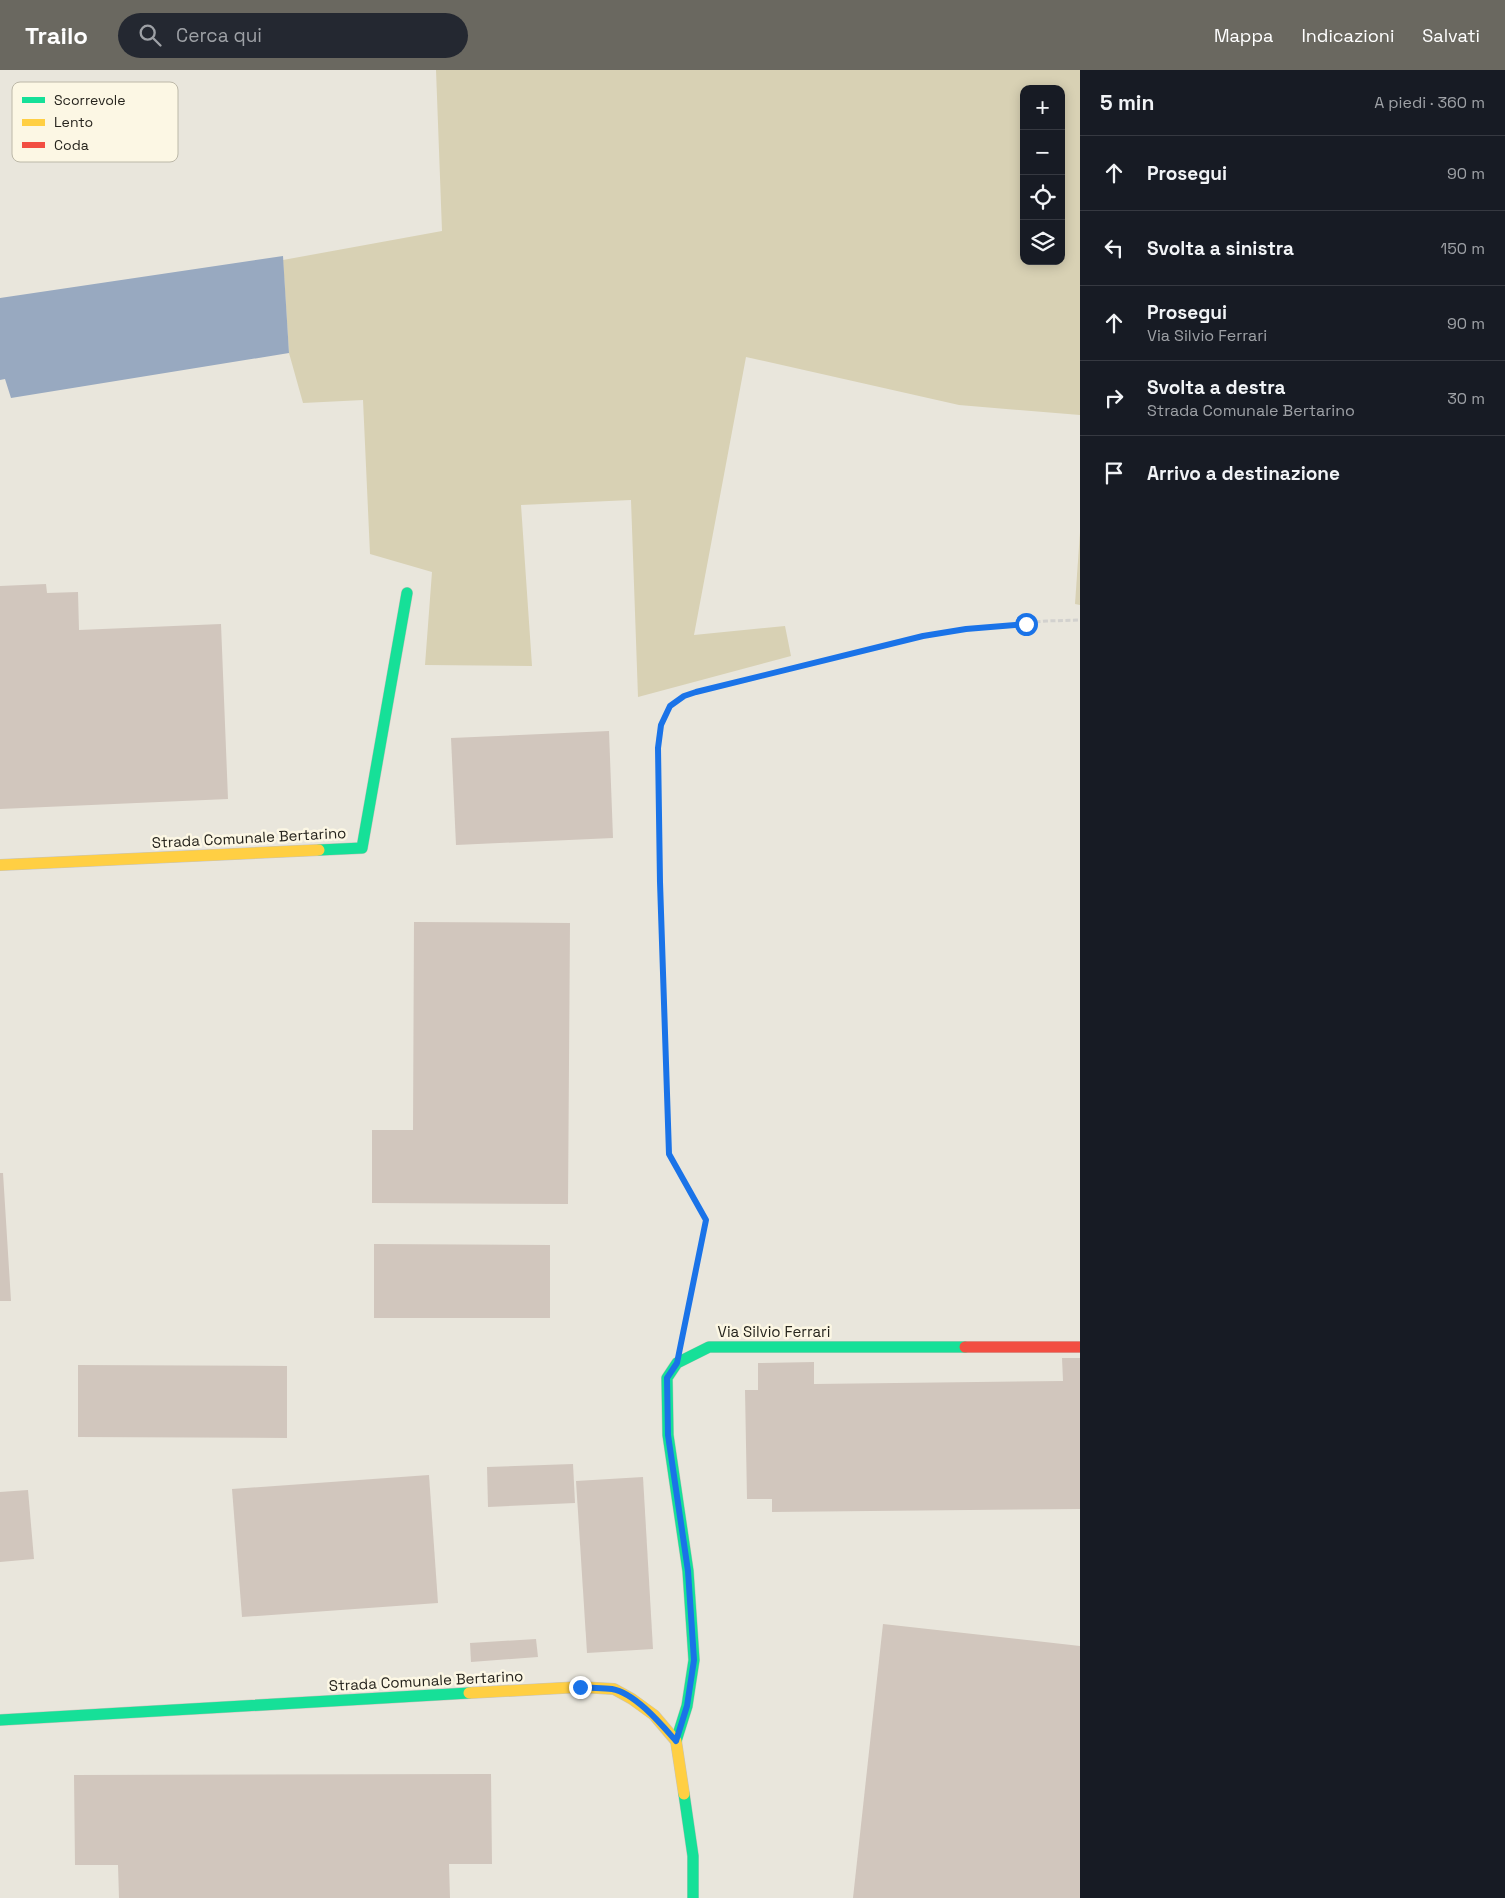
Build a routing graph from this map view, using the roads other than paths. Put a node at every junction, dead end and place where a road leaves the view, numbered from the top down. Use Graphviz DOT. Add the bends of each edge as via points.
graph roads {
  1 [pos="407,593"];
  2 [pos="0,865"];
  3 [pos="1080,1347"];
  4 [pos="0,1720"];
  5 [pos="676,1741"];
  6 [pos="693,1898"];
  1 -- 2 [label="street, Strada Comunale Bertarino" via="362,848"];
  3 -- 5 [label="street, Via Silvio Ferrari" via="710,1347 677,1363 667,1378 668,1435 688,1571 694,1660 687,1706"];
  4 -- 5 [label="street, Strada Comunale Bertarino" via="580,1687 614,1690 632,1700 654,1715"];
  5 -- 6 [label="street" via="693,1856"];
}
